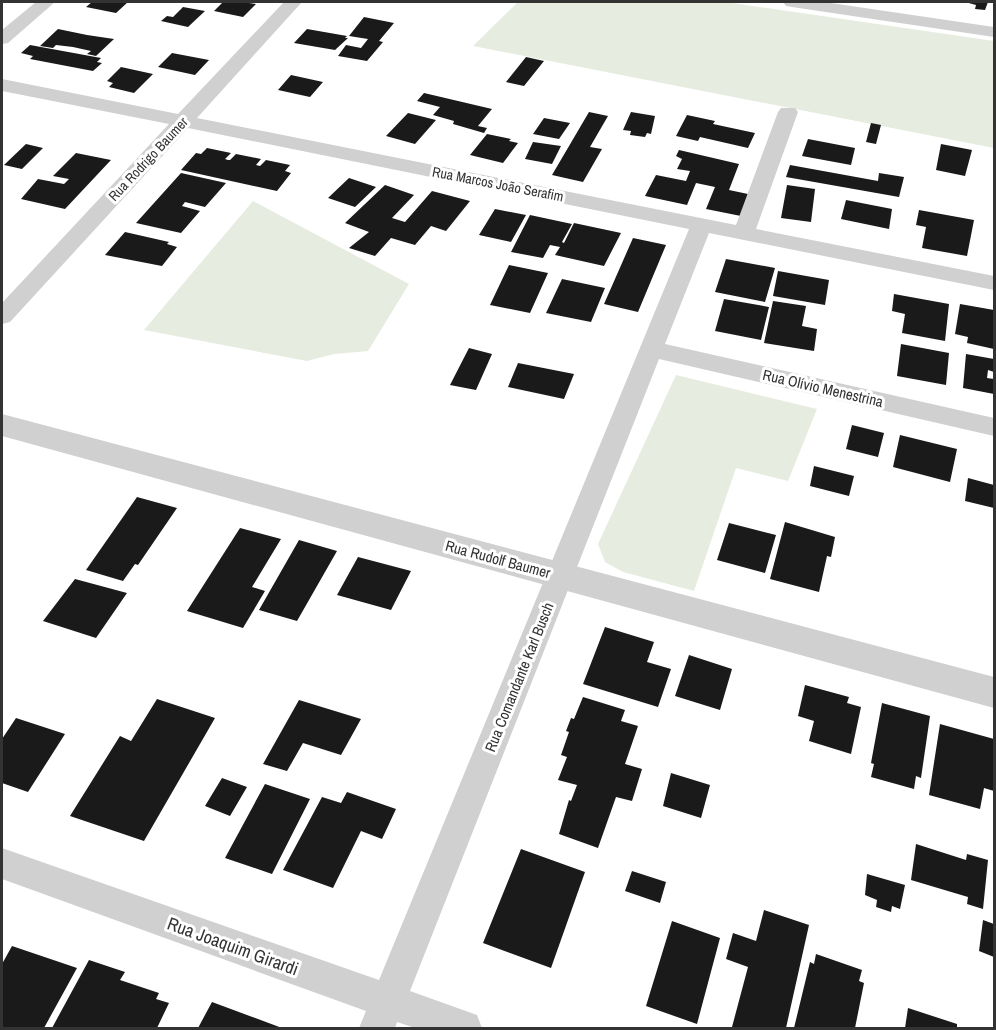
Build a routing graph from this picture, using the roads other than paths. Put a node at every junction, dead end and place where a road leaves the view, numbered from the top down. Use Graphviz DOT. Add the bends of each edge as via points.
graph roads {
  1 [pos="46,2"];
  2 [pos="293,2"];
  3 [pos="792,2"];
  4 [pos="994,32"];
  5 [pos="2,39"];
  6 [pos="2,85"];
  7 [pos="788,112"];
  8 [pos="183,121"];
  9 [pos="701,225"];
  10 [pos="744,233"];
  11 [pos="994,283"];
  12 [pos="2,317"];
  13 [pos="651,349"];
  14 [pos="2,425"];
  15 [pos="994,427"];
  16 [pos="560,576"];
  17 [pos="994,693"];
  18 [pos="2,864"];
  19 [pos="382,1015"];
  20 [pos="464,1029"];
  1 -- 5 [label="street"];
  2 -- 8 [label="street, Rua Rodrigo Baumer"];
  3 -- 4 [label="street"];
  6 -- 8 [label="street, Rua Marcos João Serafim"];
  7 -- 10 [label="street"];
  8 -- 9 [label="street, Rua Marcos João Serafim"];
  8 -- 12 [label="street, Rua Rodrigo Baumer"];
  9 -- 10 [label="street, Rua Marcos João Serafim"];
  9 -- 13 [label="street, Rua Comandante Karl Busch"];
  10 -- 11 [label="street, Rua Marcos João Serafim"];
  13 -- 15 [label="street, Rua Olívio Menestrina"];
  13 -- 16 [label="street, Rua Comandante Karl Busch"];
  14 -- 16 [label="street, Rua Rudolf Baumer"];
  16 -- 17 [label="street, Rua Rudolf Baumer"];
  16 -- 19 [label="street, Rua Comandante Karl Busch"];
  18 -- 19 [label="street, Rua Joaquim Girardi"];
  19 -- 20 [label="street, Rua Joaquim Girardi"];
}
